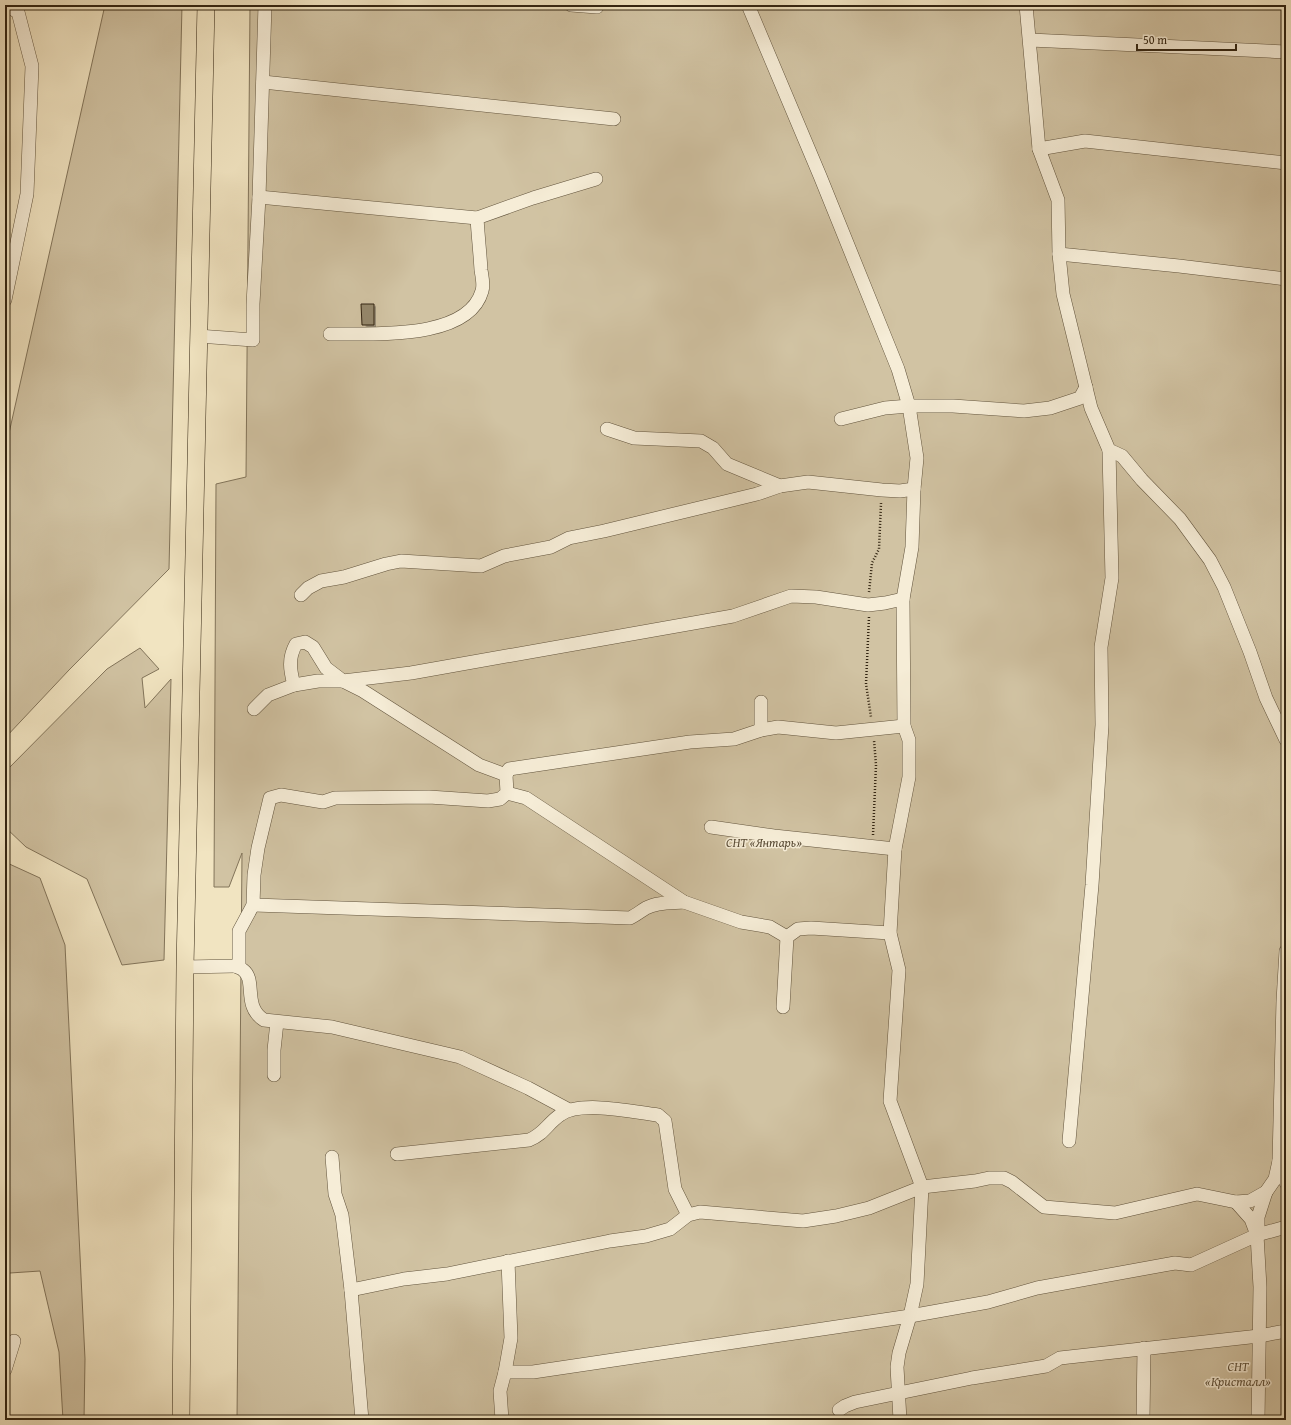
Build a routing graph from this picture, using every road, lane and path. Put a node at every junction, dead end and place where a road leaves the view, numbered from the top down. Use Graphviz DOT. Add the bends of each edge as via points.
graph roads {
  1 [pos="5,5"];
  2 [pos="206,5"];
  3 [pos="265,5"];
  4 [pos="571,5"];
  5 [pos="748,5"];
  6 [pos="1026,5"];
  7 [pos="597,7"];
  8 [pos="1030,40"];
  9 [pos="1286,52"];
  10 [pos="263,82"];
  11 [pos="614,119"];
  12 [pos="1039,149"];
  13 [pos="1286,163"];
  14 [pos="596,179"];
  15 [pos="259,197"];
  16 [pos="477,218"];
  17 [pos="1059,254"];
  18 [pos="1286,279"];
  19 [pos="5,300"];
  20 [pos="330,334"];
  21 [pos="198,336"];
  22 [pos="1086,387"];
  23 [pos="909,406"];
  24 [pos="841,419"];
  25 [pos="608,429"];
  26 [pos="1109,450"];
  27 [pos="780,486"];
  28 [pos="914,489"];
  29 [pos="882,490"];
  30 [pos="300,595"];
  31 [pos="903,599"];
  32 [pos="868,605"];
  33 [pos="343,681"];
  34 [pos="294,685"];
  35 [pos="761,702"];
  36 [pos="254,709"];
  37 [pos="904,726"];
  38 [pos="761,730"];
  39 [pos="873,730"];
  40 [pos="1286,740"];
  41 [pos="506,775"];
  42 [pos="508,793"];
  43 [pos="711,827"];
  44 [pos="872,847"];
  45 [pos="895,849"];
  46 [pos="684,902"];
  47 [pos="253,905"];
  48 [pos="890,933"];
  49 [pos="787,937"];
  50 [pos="1286,951"];
  51 [pos="235,966"];
  52 [pos="185,967"];
  53 [pos="783,1007"];
  54 [pos="277,1022"];
  55 [pos="274,1075"];
  56 [pos="569,1110"];
  57 [pos="1069,1141"];
  58 [pos="397,1154"];
  59 [pos="332,1157"];
  60 [pos="1279,1161"];
  61 [pos="1286,1183"];
  62 [pos="922,1186"];
  63 [pos="1266,1192"];
  64 [pos="1236,1202"];
  65 [pos="688,1215"];
  66 [pos="1286,1227"];
  67 [pos="1258,1235"];
  68 [pos="508,1261"];
  69 [pos="351,1290"];
  70 [pos="910,1316"];
  71 [pos="1286,1331"];
  72 [pos="1259,1336"];
  73 [pos="14,1341"];
  74 [pos="1144,1348"];
  75 [pos="5,1370"];
  76 [pos="505,1372"];
  77 [pos="898,1394"];
  78 [pos="839,1410"];
  79 [pos="181,1420"];
  80 [pos="362,1420"];
  81 [pos="502,1420"];
  82 [pos="900,1420"];
  83 [pos="1143,1420"];
  84 [pos="1258,1420"];
  1 -- 19 [label="street" via="18,12 32,66 27,194"];
  2 -- 21 [label="main road"];
  3 -- 10 [label="street"];
  4 -- 7 [label="street"];
  5 -- 23 [label="street" via="898,369"];
  6 -- 8 [label="street"];
  8 -- 9 [label="street"];
  8 -- 12 [label="street"];
  10 -- 11 [label="street"];
  10 -- 15 [label="street"];
  12 -- 13 [label="street" via="1085,141"];
  12 -- 17 [label="street" via="1058,200"];
  14 -- 16 [label="street"];
  15 -- 16 [label="street"];
  15 -- 21 [label="street" via="253,340"];
  16 -- 20 [label="street" via="483,289 477,303 462,318 416,332"];
  17 -- 18 [label="street"];
  17 -- 22 [label="street" via="1063,294"];
  21 -- 52 [label="main road"];
  22 -- 23 [label="street" via="1080,398 1050,408 1024,411"];
  22 -- 26 [label="street" via="1091,408"];
  23 -- 24 [label="street" via="885,408"];
  23 -- 28 [label="street" via="917,458"];
  25 -- 27 [label="street" via="634,438 701,441 713,448 727,464"];
  26 -- 40 [label="street" via="1122,456 1180,520 1210,560 1224,587 1266,698"];
  26 -- 57 [label="street" via="1112,578 1100,647 1102,725 1093,877"];
  27 -- 29 [label="street" via="808,482"];
  27 -- 30 [label="street" via="757,494 569,538 551,547 504,556 481,566 401,561 321,581"];
  28 -- 29 [label="street"];
  28 -- 31 [label="street" via="912,548"];
  29 -- 32 [label="path" via="879,549 872,563"];
  31 -- 32 [label="street"];
  31 -- 37 [label="street"];
  32 -- 33 [label="street" via="791,596 734,616 411,673"];
  32 -- 39 [label="path" via="870,620 866,684"];
  33 -- 34 [label="street" via="318,681"];
  33 -- 34 [label="street" via="326,668 313,647 305,642 296,644 291,652 290,672"];
  33 -- 41 [label="street" via="362,690 479,765"];
  34 -- 36 [label="street" via="268,695"];
  35 -- 38 [label="street"];
  37 -- 39 [label="street"];
  37 -- 45 [label="street" via="908,740 909,777"];
  38 -- 39 [label="street" via="778,727 836,733"];
  38 -- 41 [label="street" via="734,739 690,742 509,769"];
  39 -- 44 [label="path" via="876,765"];
  41 -- 42 [label="street"];
  42 -- 46 [label="street" via="526,798"];
  42 -- 47 [label="street" via="500,799 488,801 429,797 335,798 323,802 281,795 270,798 258,848"];
  43 -- 44 [label="street"];
  44 -- 45 [label="street"];
  45 -- 48 [label="street"];
  46 -- 47 [label="street" via="647,907 630,918"];
  46 -- 49 [label="street" via="741,922 770,927"];
  47 -- 51 [label="street" via="239,931 239,962"];
  48 -- 49 [label="street" via="811,928 798,929"];
  48 -- 62 [label="street" via="899,970 890,1101"];
  49 -- 53 [label="street"];
  50 -- 60 [label="street"];
  51 -- 52 [label="street"];
  51 -- 54 [label="street" via="244,971 248,979 251,1005 258,1017"];
  52 -- 79 [label="main road"];
  54 -- 55 [label="street"];
  54 -- 56 [label="street" via="332,1027 460,1057"];
  56 -- 58 [label="street" via="538,1136 529,1140"];
  56 -- 65 [label="street" via="597,1107 658,1115 665,1122 674,1189"];
  59 -- 69 [label="street" via="335,1194 342,1215"];
  60 -- 61 [label="street"];
  60 -- 63 [label="street" via="1275,1179"];
  62 -- 64 [label="street" via="1004,1178 1044,1207 1115,1213 1197,1194"];
  62 -- 65 [label="street" via="869,1208 803,1221 700,1212"];
  62 -- 70 [label="street" via="916,1284"];
  63 -- 64 [label="street" via="1250,1201"];
  63 -- 67 [label="street" via="1258,1217"];
  64 -- 67 [label="street" via="1251,1219"];
  65 -- 68 [label="street" via="670,1229 646,1236"];
  66 -- 67 [label="street"];
  67 -- 70 [label="street" via="1190,1265 1175,1263 1075,1281 1037,1288 988,1302"];
  67 -- 72 [label="street"];
  68 -- 69 [label="street"];
  68 -- 76 [label="street" via="511,1338"];
  69 -- 80 [label="street"];
  70 -- 76 [label="street" via="533,1372"];
  70 -- 77 [label="street" via="899,1353"];
  71 -- 72 [label="street"];
  72 -- 74 [label="street"];
  72 -- 84 [label="street"];
  73 -- 75 [label="street"];
  74 -- 77 [label="street" via="1060,1358 1046,1366"];
  74 -- 83 [label="street"];
  76 -- 81 [label="street" via="500,1391"];
  77 -- 78 [label="street" via="855,1402"];
  77 -- 82 [label="street"];
}
